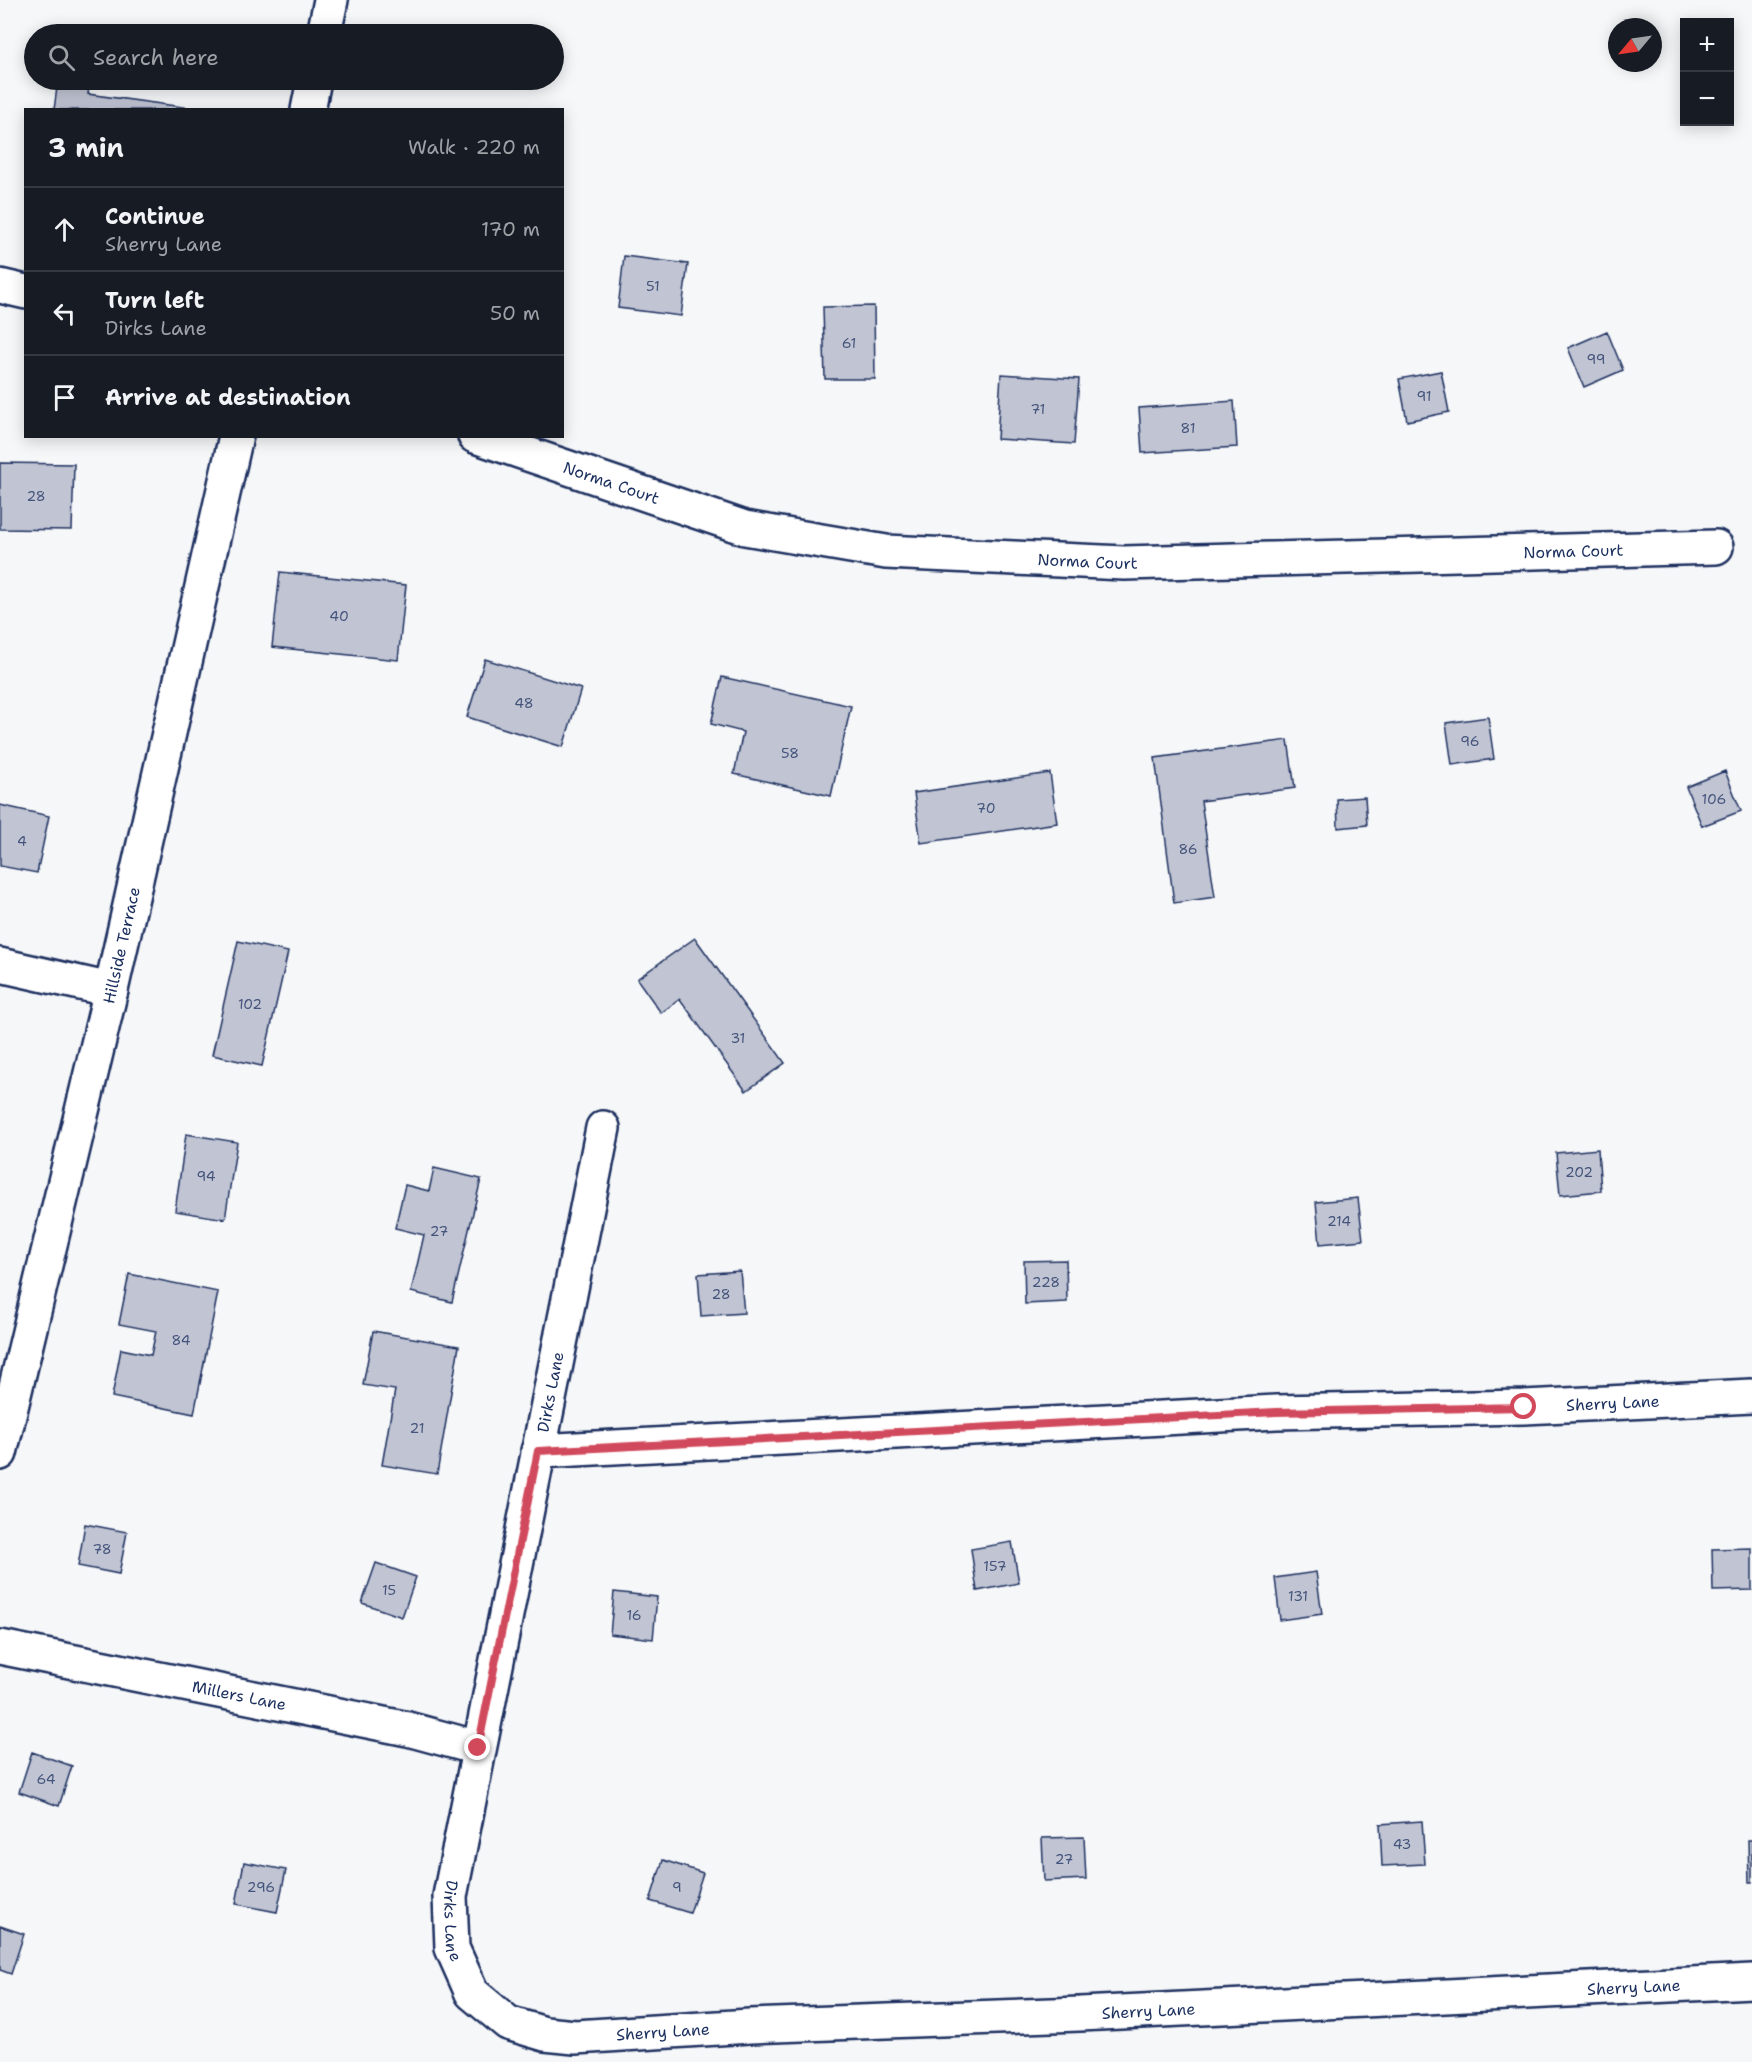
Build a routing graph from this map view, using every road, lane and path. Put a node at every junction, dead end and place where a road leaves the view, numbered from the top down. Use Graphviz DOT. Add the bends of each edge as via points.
graph roads {
  1 [pos="331,0"];
  2 [pos="326,24"];
  3 [pos="312,90"];
  4 [pos="308,108"];
  5 [pos="0,286"];
  6 [pos="24,292"];
  7 [pos="236,438"];
  8 [pos="482,438"];
  9 [pos="1716,547"];
  10 [pos="0,965"];
  11 [pos="111,990"];
  12 [pos="603,1128"];
  13 [pos="1752,1396"];
  14 [pos="538,1451"];
  15 [pos="0,1453"];
  16 [pos="0,1647"];
  17 [pos="478,1748"];
  18 [pos="1752,1982"];
  19 [pos="545,2034"];
  1 -- 2 [label="street"];
  3 -- 4 [label="street"];
  5 -- 6 [label="street"];
  7 -- 11 [label="street, Hillside Terrace"];
  8 -- 9 [label="street, Norma Court" via="745,528 886,552 1124,563"];
  10 -- 11 [label="street"];
  11 -- 15 [label="street, Hillside Terrace"];
  12 -- 14 [label="street, Dirks Lane"];
  13 -- 14 [label="street, Sherry Lane" via="1524,1407 1276,1412"];
  14 -- 17 [label="street, Dirks Lane"];
  16 -- 17 [label="street, Millers Lane" via="408,1729"];
  17 -- 19 [label="street, Dirks Lane" via="450,1896 452,1948 472,1993 508,2022"];
  18 -- 19 [label="street, Sherry Lane" via="575,2037"];
}
